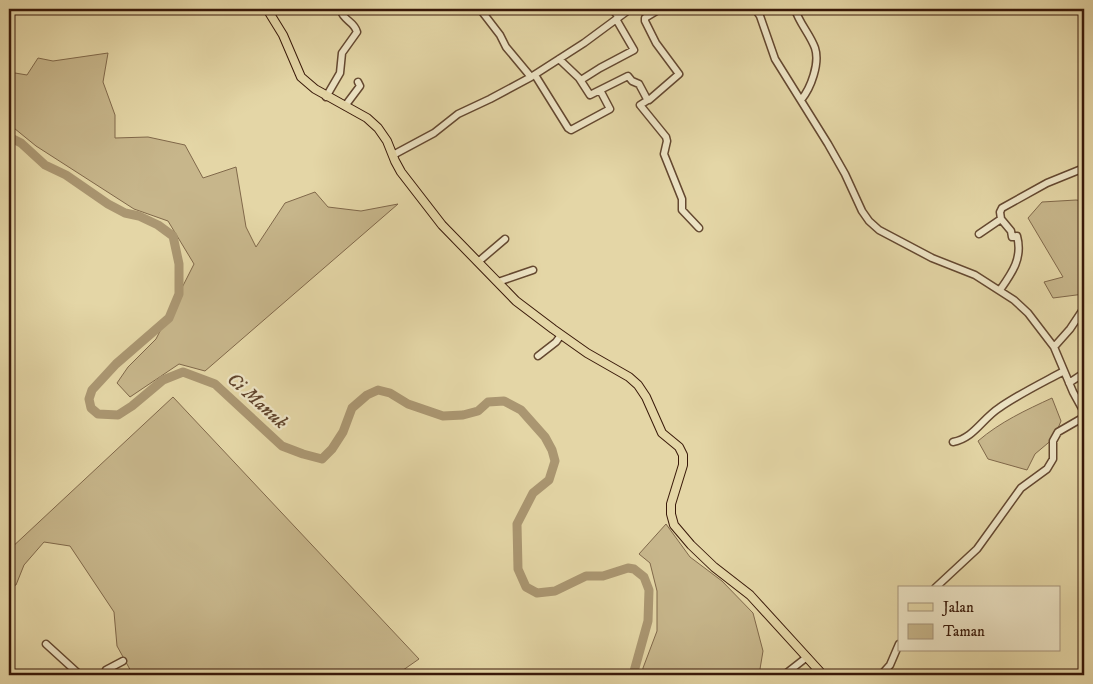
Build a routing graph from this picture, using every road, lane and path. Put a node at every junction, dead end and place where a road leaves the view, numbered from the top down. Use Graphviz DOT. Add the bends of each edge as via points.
graph roads {
  1 [pos="267,9"];
  2 [pos="480,9"];
  3 [pos="612,9"];
  4 [pos="630,9"];
  5 [pos="657,9"];
  6 [pos="755,9"];
  7 [pos="795,9"];
  8 [pos="341,11"];
  9 [pos="618,18"];
  10 [pos="559,59"];
  11 [pos="533,76"];
  12 [pos="580,80"];
  13 [pos="358,82"];
  14 [pos="600,90"];
  15 [pos="326,97"];
  16 [pos="648,100"];
  17 [pos="801,100"];
  18 [pos="345,106"];
  19 [pos="393,155"];
  20 [pos="1084,168"];
  21 [pos="1001,219"];
  22 [pos="699,228"];
  23 [pos="979,234"];
  24 [pos="505,240"];
  25 [pos="478,262"];
  26 [pos="533,270"];
  27 [pos="498,282"];
  28 [pos="1000,290"];
  29 [pos="1084,308"];
  30 [pos="561,335"];
  31 [pos="1054,347"];
  32 [pos="538,356"];
  33 [pos="1064,371"];
  34 [pos="1084,372"];
  35 [pos="1069,382"];
  36 [pos="1084,412"];
  37 [pos="1084,417"];
  38 [pos="953,442"];
  39 [pos="937,586"];
  40 [pos="46,644"];
  41 [pos="898,646"];
  42 [pos="806,657"];
  43 [pos="123,661"];
  44 [pos="80,675"];
  45 [pos="107,675"];
  46 [pos="784,675"];
  47 [pos="823,675"];
  48 [pos="881,675"];
  1 -- 15 [label="main road" via="283,35 300,77"];
  2 -- 11 [label="street" via="506,47"];
  3 -- 9 [label="street"];
  4 -- 9 [label="street"];
  5 -- 16 [label="street" via="645,21 656,43 679,74"];
  6 -- 17 [label="street" via="775,59"];
  7 -- 17 [label="street" via="816,55 811,85"];
  8 -- 15 [label="street" via="357,32 342,54 339,76"];
  9 -- 10 [label="street"];
  9 -- 12 [label="street" via="634,50"];
  10 -- 11 [label="street"];
  10 -- 12 [label="street"];
  11 -- 14 [label="street" via="571,130 610,109"];
  11 -- 19 [label="street" via="458,114 434,133"];
  12 -- 14 [label="street" via="590,95"];
  13 -- 18 [label="street" via="360,86"];
  14 -- 16 [label="street" via="628,76 639,84"];
  15 -- 18 [label="main road"];
  16 -- 22 [label="street" via="640,105 666,137 664,154 682,199 682,210"];
  17 -- 28 [label="street" via="869,221 879,230 932,258 975,275"];
  18 -- 19 [label="main road" via="378,128"];
  19 -- 25 [label="main road" via="401,172 442,225"];
  20 -- 21 [label="street" via="1047,183 1002,208"];
  21 -- 23 [label="street"];
  21 -- 28 [label="street" via="1012,237 1018,236 1020,245 1016,266"];
  24 -- 25 [label="street"];
  25 -- 27 [label="main road"];
  26 -- 27 [label="street"];
  27 -- 30 [label="main road" via="523,307"];
  28 -- 31 [label="street" via="1028,313"];
  29 -- 31 [label="street"];
  30 -- 32 [label="street"];
  30 -- 42 [label="main road" via="629,377 641,390 662,432 683,455 671,504 674,526 714,567 750,595"];
  31 -- 33 [label="street"];
  33 -- 35 [label="street"];
  33 -- 38 [label="street" via="999,407 964,439"];
  34 -- 35 [label="street"];
  35 -- 36 [label="street"];
  37 -- 39 [label="street" via="1058,432 1053,441 1053,459 1047,469 1021,488 977,549"];
  40 -- 44 [label="street"];
  41 -- 48 [label="street" via="890,665"];
  42 -- 46 [label="street"];
  42 -- 47 [label="main road"];
  43 -- 45 [label="street" via="106,670"];
}
